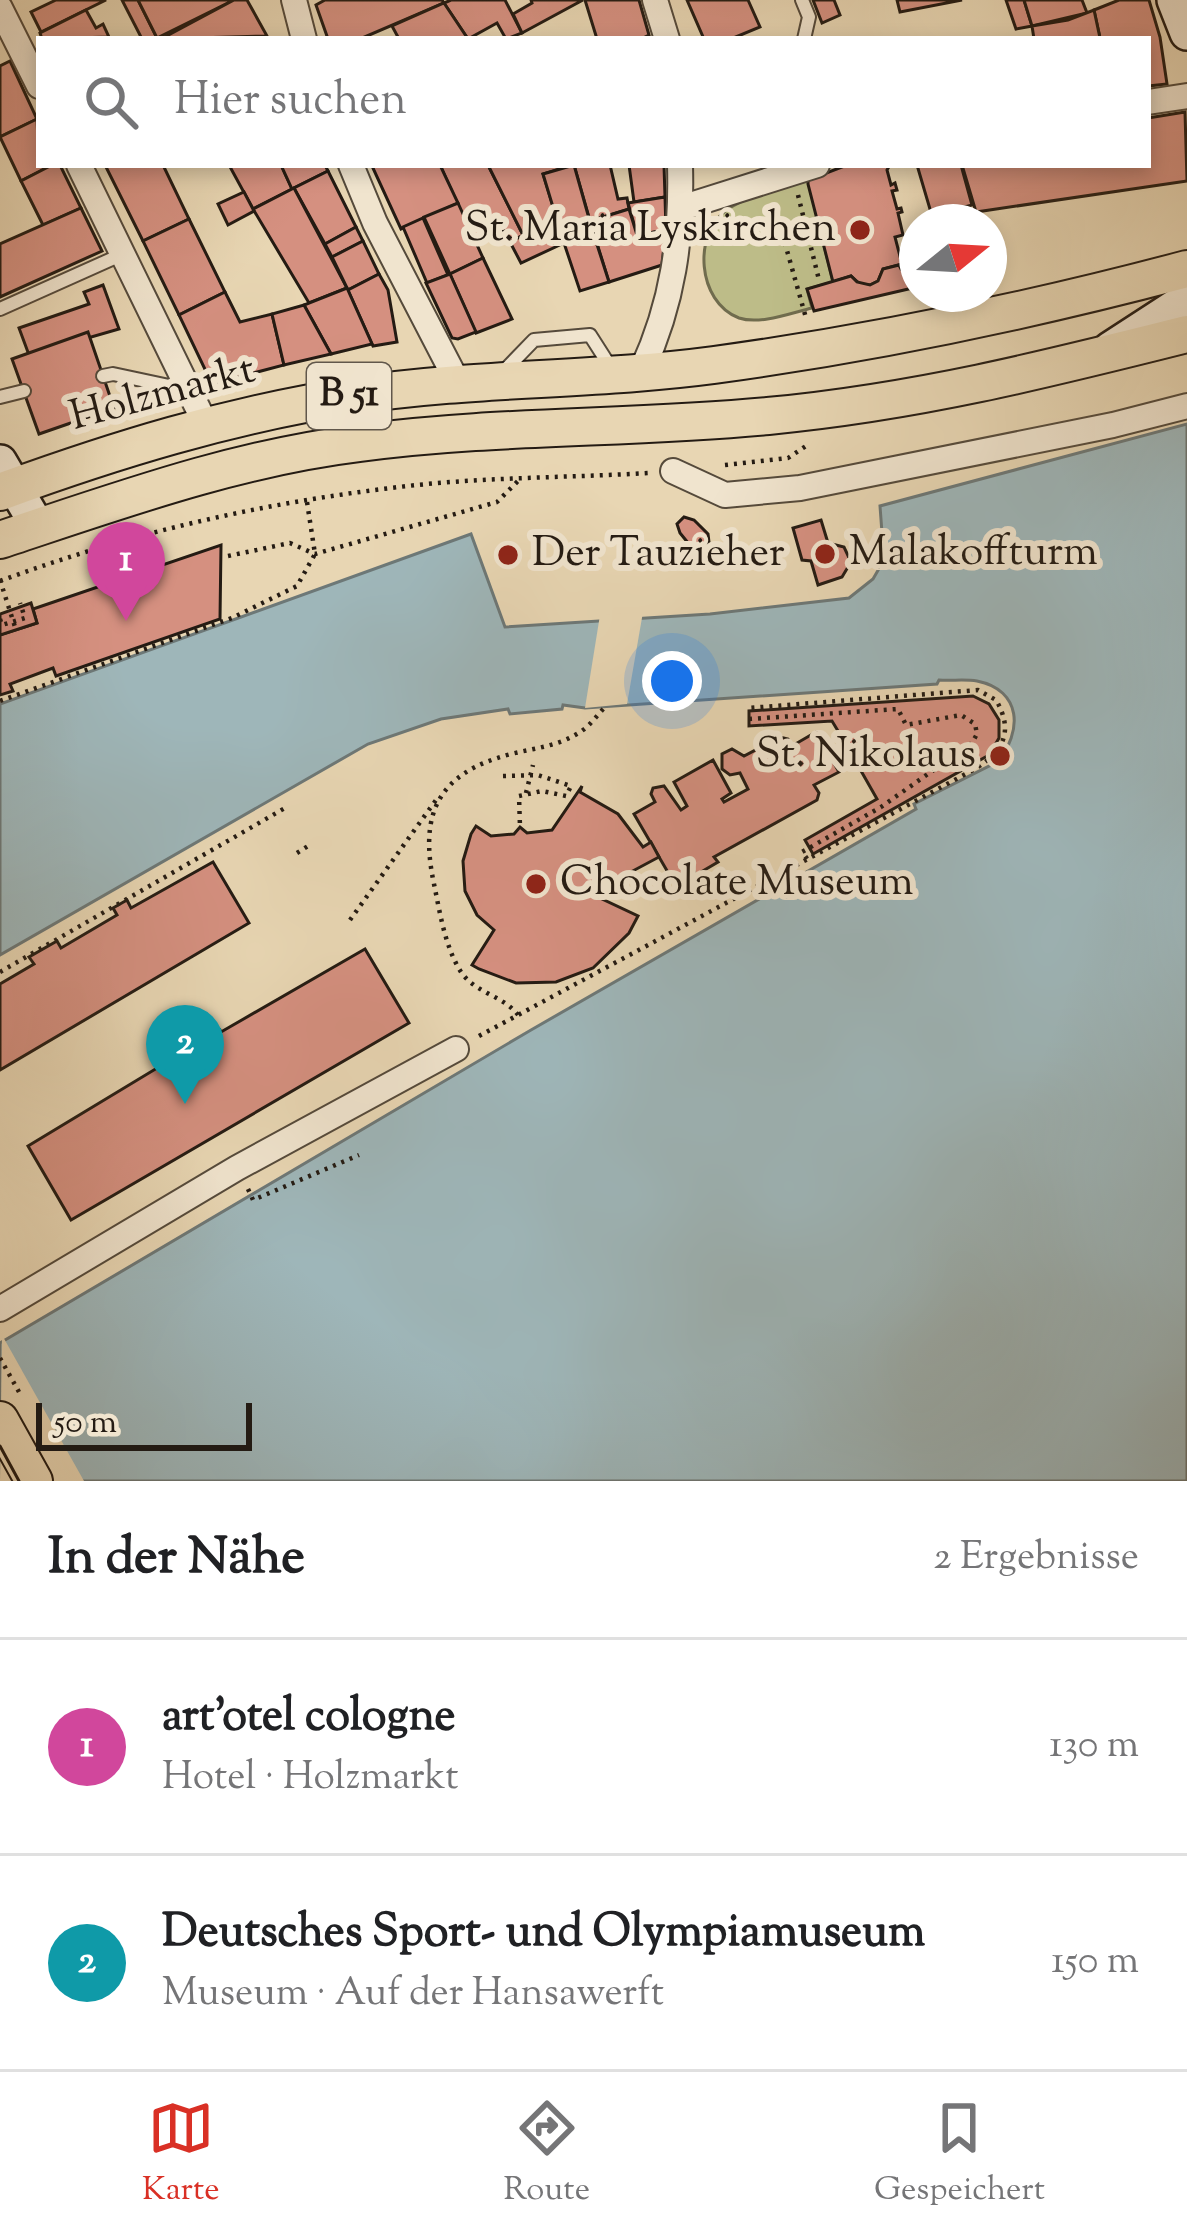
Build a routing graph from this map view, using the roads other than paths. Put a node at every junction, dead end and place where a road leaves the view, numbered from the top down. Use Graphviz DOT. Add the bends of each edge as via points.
graph roads {
  1 [pos="293,0"];
  2 [pos="655,0"];
  3 [pos="802,0"];
  4 [pos="0,8"];
  5 [pos="303,36"];
  6 [pos="666,36"];
  7 [pos="805,36"];
  8 [pos="36,80"];
  9 [pos="1187,96"];
  10 [pos="1151,102"];
  11 [pos="81,168"];
  12 [pos="352,168"];
  13 [pos="680,168"];
  14 [pos="806,168"];
  15 [pos="681,208"];
  16 [pos="124,253"];
  17 [pos="1187,269"];
  18 [pos="1187,298"];
  19 [pos="0,309"];
  20 [pos="1187,334"];
  21 [pos="1098,356"];
  22 [pos="628,371"];
  23 [pos="103,376"];
  24 [pos="476,382"];
  25 [pos="189,390"];
  26 [pos="24,392"];
  27 [pos="0,397"];
  28 [pos="1187,406"];
  29 [pos="206,425"];
  30 [pos="673,471"];
  31 [pos="5,480"];
  32 [pos="38,527"];
  33 [pos="0,540"];
  34 [pos="456,1049"];
  35 [pos="0,1309"];
  36 [pos="0,1420"];
  37 [pos="34,1481"];
  1 -- 5 [label="street"];
  2 -- 6 [label="street"];
  3 -- 7 [label="lane"];
  4 -- 8 [label="street"];
  9 -- 10 [label="street"];
  11 -- 16 [label="street"];
  12 -- 24 [label="street" via="375,223"];
  13 -- 15 [label="street"];
  14 -- 15 [label="street"];
  15 -- 22 [label="street" via="661,328"];
  16 -- 19 [label="lane"];
  16 -- 25 [label="street"];
  17 -- 22 [label="main road, Holzmarkt / B 51" via="1028,311 815,351"];
  18 -- 21 [label="street"];
  20 -- 21 [label="main road, B 51"];
  21 -- 32 [label="main road, Holzmarkt / B 51" via="916,398 358,442 199,475"];
  22 -- 24 [label="main road, Holzmarkt / B 51"];
  23 -- 25 [label="lane"];
  24 -- 29 [label="main road, Holzmarkt / B 51"];
  25 -- 29 [label="street"];
  26 -- 27 [label="lane"];
  28 -- 30 [label="street" via="800,488 725,495"];
  29 -- 31 [label="main road, Holzmarkt / B 51"];
  31 -- 32 [label="street, Holzmarkt"];
  32 -- 33 [label="main road, Holzmarkt / B 51"];
  34 -- 35 [label="street"];
  36 -- 37 [label="main road"];
}
